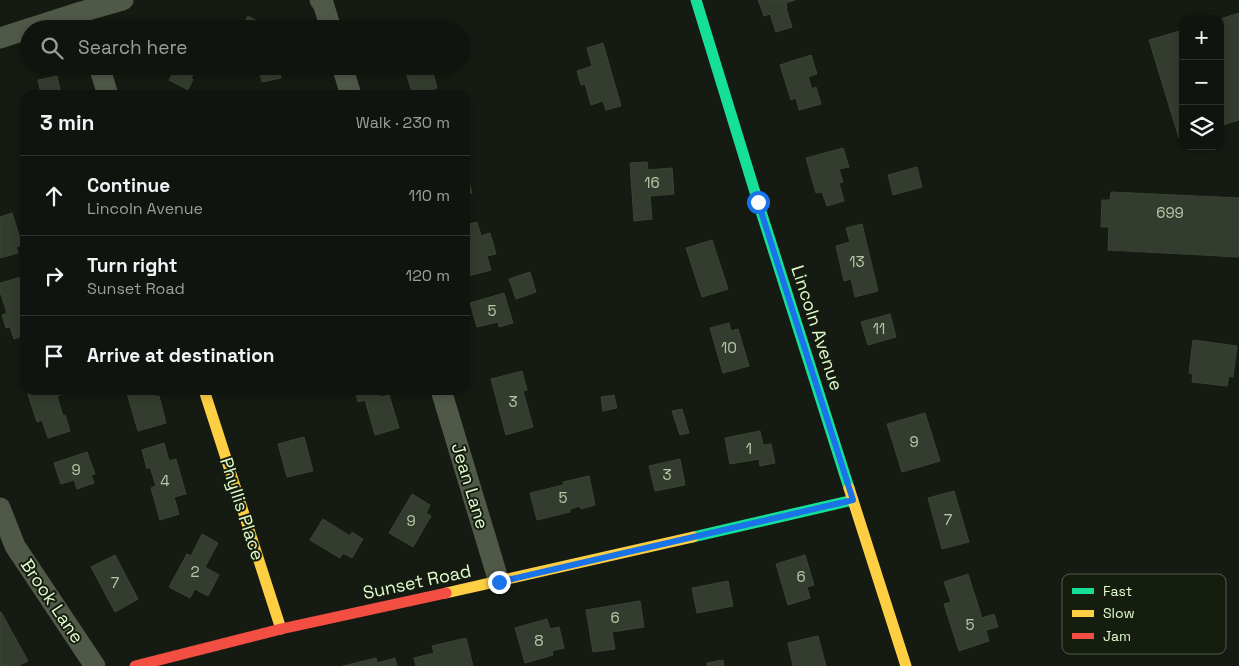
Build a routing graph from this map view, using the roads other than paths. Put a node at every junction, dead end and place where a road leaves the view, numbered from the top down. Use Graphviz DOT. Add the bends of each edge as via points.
graph roads {
  1 [pos="123,0"];
  2 [pos="320,0"];
  3 [pos="696,0"];
  4 [pos="84,20"];
  5 [pos="328,20"];
  6 [pos="20,34"];
  7 [pos="0,38"];
  8 [pos="102,75"];
  9 [pos="345,75"];
  10 [pos="106,90"];
  11 [pos="349,90"];
  12 [pos="206,395"];
  13 [pos="443,395"];
  14 [pos="853,500"];
  15 [pos="0,508"];
  16 [pos="499,582"];
  17 [pos="281,629"];
  18 [pos="95,666"];
  19 [pos="135,666"];
  20 [pos="906,666"];
  1 -- 4 [label="street"];
  2 -- 5 [label="street"];
  3 -- 14 [label="street, Lincoln Avenue"];
  6 -- 7 [label="street"];
  8 -- 10 [label="street"];
  9 -- 11 [label="street"];
  12 -- 17 [label="street, Phyllis Place"];
  13 -- 16 [label="street, Jean Lane"];
  14 -- 16 [label="street, Sunset Road"];
  14 -- 20 [label="street, Lincoln Avenue"];
  15 -- 18 [label="street, Brook Lane" via="15,546"];
  16 -- 17 [label="street, Sunset Road"];
  17 -- 19 [label="street, Sunset Road"];
}
